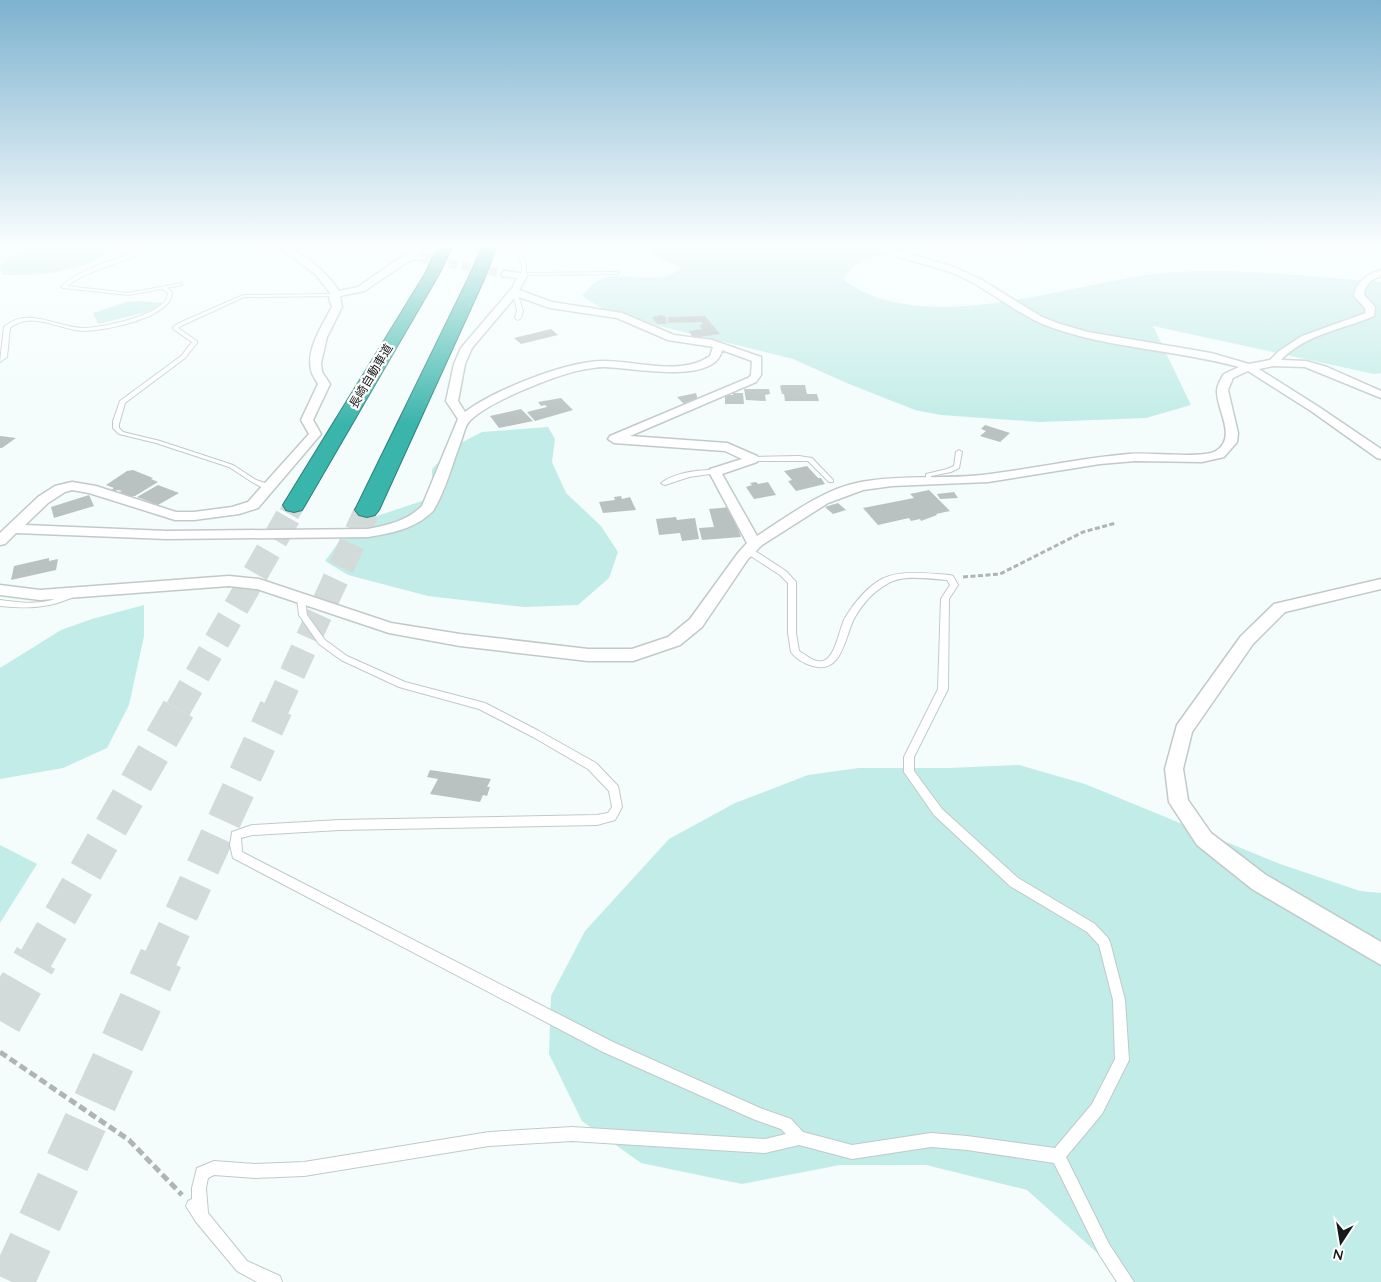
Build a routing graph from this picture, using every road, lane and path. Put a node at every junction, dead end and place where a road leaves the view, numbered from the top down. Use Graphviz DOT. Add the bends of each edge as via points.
graph roads {
  1 [pos="164,305"];
  2 [pos="224,305"];
  3 [pos="337,305"];
  4 [pos="414,305"];
  5 [pos="464,305"];
  6 [pos="502,305"];
  7 [pos="518,305"];
  8 [pos="550,305"];
  9 [pos="1016,305"];
  10 [pos="1368,305"];
  11 [pos="518,318"];
  12 [pos="718,346"];
  13 [pos="0,360"];
  14 [pos="1273,363"];
  15 [pos="1249,367"];
  16 [pos="1352,382"];
  17 [pos="1381,386"];
  18 [pos="1381,395"];
  19 [pos="464,420"];
  20 [pos="959,452"];
  21 [pos="1381,455"];
  22 [pos="753,460"];
  23 [pos="715,472"];
  24 [pos="831,480"];
  25 [pos="928,480"];
  26 [pos="665,482"];
  27 [pos="268,487"];
  28 [pos="294,505"];
  29 [pos="367,510"];
  30 [pos="1116,522"];
  31 [pos="13,529"];
  32 [pos="0,541"];
  33 [pos="752,547"];
  34 [pos="950,578"];
  35 [pos="1381,584"];
  36 [pos="0,590"];
  37 [pos="75,593"];
  38 [pos="301,598"];
  39 [pos="0,603"];
  40 [pos="1381,954"];
  41 [pos="0,1052"];
  42 [pos="799,1138"];
  43 [pos="1058,1156"];
  44 [pos="197,1211"];
  45 [pos="274,1282"];
  46 [pos="1126,1282"];
  1 -- 13 [label="lane" via="151,314 79,330 35,319 17,320 7,327 4,358"];
  2 -- 27 [label="lane" via="175,328 195,342 183,357 122,402 116,428 121,433 230,466"];
  3 -- 27 [label="street" via="316,359 316,370 324,384 307,420 314,434"];
  4 -- 28 [label="highway, 長崎自動車道"];
  5 -- 29 [label="highway"];
  6 -- 19 [label="street" via="461,359 452,401"];
  7 -- 11 [label="lane"];
  8 -- 12 [label="street" via="619,315 672,338"];
  9 -- 15 [label="street" via="1039,319 1086,335 1211,356"];
  10 -- 14 [label="street" via="1371,314 1300,340"];
  12 -- 19 [label="street" via="719,354 714,362 700,367 671,369 602,364 578,367 479,407"];
  12 -- 22 [label="street" via="757,359 756,375 752,380 614,439 727,447"];
  14 -- 15 [label="street"];
  14 -- 16 [label="street" via="1306,364"];
  15 -- 21 [label="street"];
  15 -- 25 [label="street" via="1228,376 1222,390 1232,433 1231,442 1220,454 1202,458 1100,460 988,478"];
  16 -- 17 [label="street"];
  16 -- 18 [label="street"];
  19 -- 31 [label="street" via="428,508 418,518 395,528 368,533 167,535"];
  20 -- 25 [label="lane" via="957,467 928,474"];
  22 -- 23 [label="street"];
  22 -- 24 [label="lane" via="810,459"];
  23 -- 26 [label="lane" via="694,472"];
  23 -- 33 [label="street"];
  25 -- 33 [label="street" via="861,486 823,500"];
  27 -- 31 [label="street" via="252,505 234,511 175,516 72,486 60,489 43,500"];
  30 -- 34 [label="path" via="1083,532 1000,574"];
  31 -- 32 [label="street"];
  33 -- 34 [label="lane" via="792,582 795,652 806,661 819,665 830,661 848,622 864,598 887,580"];
  33 -- 38 [label="street" via="696,623 674,641 633,656 588,655 389,628"];
  34 -- 43 [label="lane" via="954,585 945,599 943,689 909,757 909,772 938,812 1014,882 1091,928 1104,942 1119,1000 1122,1060 1097,1109"];
  35 -- 40 [label="street" via="1280,608 1247,640 1182,730 1174,769 1179,802 1204,839 1259,882"];
  36 -- 37 [label="street" via="40,595"];
  37 -- 38 [label="street" via="229,581 259,584"];
  37 -- 39 [label="lane" via="46,605"];
  38 -- 42 [label="lane" via="303,615 312,629 322,642 344,658 402,685 482,706 536,734 592,766 614,789 617,807 611,816 597,820 252,830 236,835 237,855 608,1048 786,1124"];
  41 -- 44 [label="path" via="129,1140"];
  42 -- 43 [label="lane" via="852,1152 931,1140 967,1142"];
  42 -- 44 [label="lane" via="765,1146 572,1134 489,1139 304,1169 255,1171 214,1168 202,1173"];
  43 -- 46 [label="lane" via="1104,1249"];
  44 -- 45 [label="lane" via="242,1266"];
}
